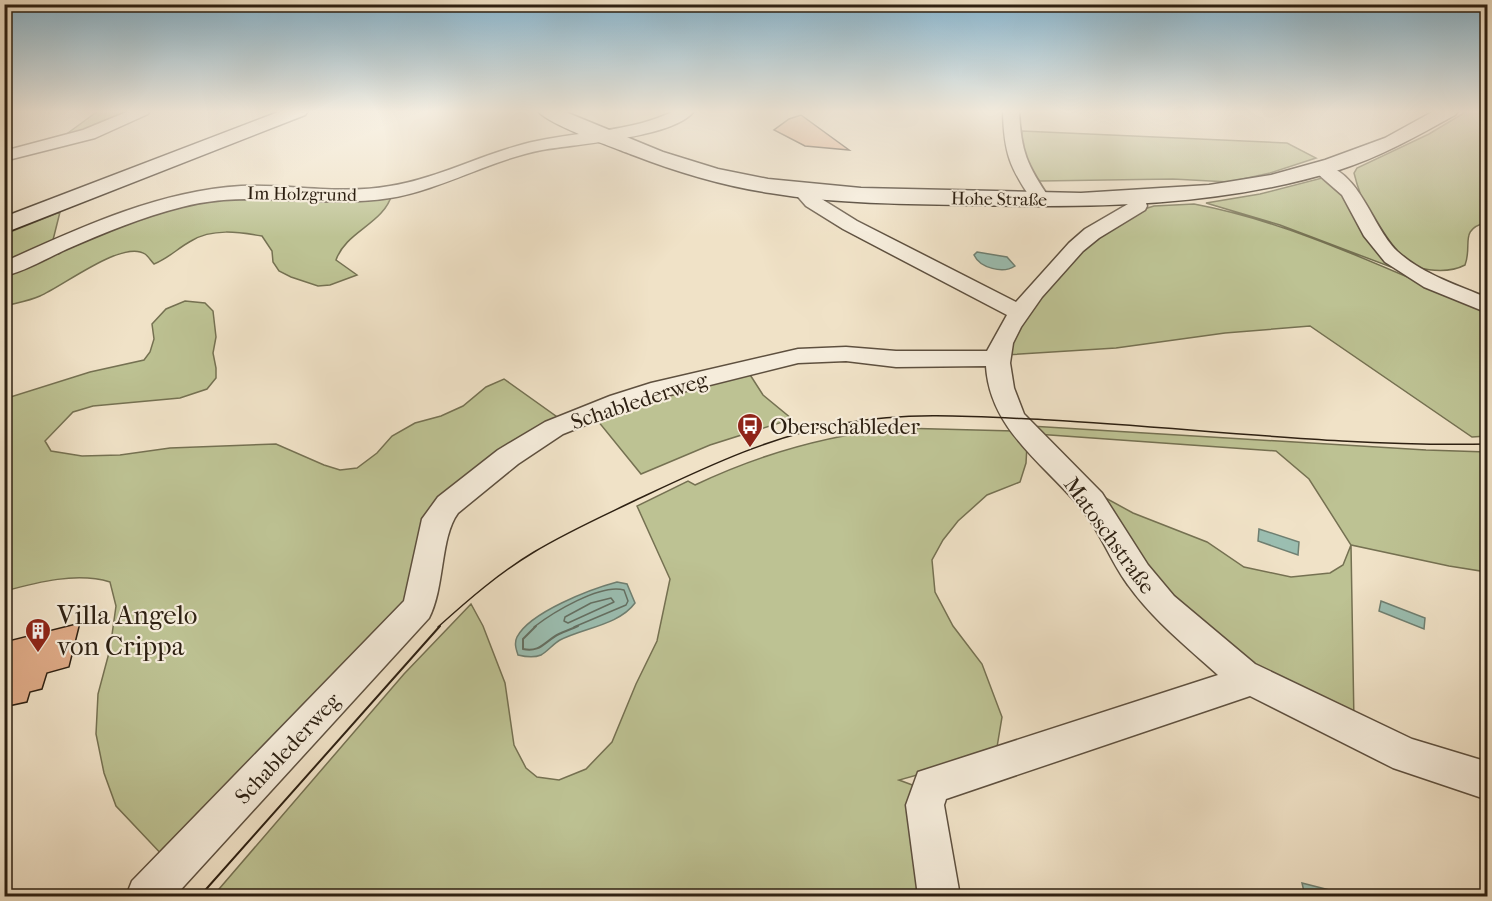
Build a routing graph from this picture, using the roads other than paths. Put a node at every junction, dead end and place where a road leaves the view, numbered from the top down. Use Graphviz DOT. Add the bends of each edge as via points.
graph roads {
  1 [pos="186,153"];
  2 [pos="513,153"];
  3 [pos="654,153"];
  4 [pos="1014,153"];
  5 [pos="1359,153"];
  6 [pos="1320,168"];
  7 [pos="801,190"];
  8 [pos="1136,198"];
  9 [pos="1041,200"];
  10 [pos="4,226"];
  11 [pos="4,270"];
  12 [pos="1488,306"];
  13 [pos="1020,312"];
  14 [pos="998,358"];
  15 [pos="1243,675"];
  16 [pos="1488,781"];
  17 [pos="147,897"];
  18 [pos="939,897"];
  1 -- 10 [label="main road"];
  2 -- 11 [label="street, Im Holzgrund" via="393,192 240,192 195,199 123,220"];
  3 -- 7 [label="main road, Hohe Straße" via="715,173"];
  4 -- 9 [label="street" via="1016,163"];
  5 -- 6 [label="main road, Hohe Straße"];
  6 -- 8 [label="main road, Hohe Straße" via="1230,190"];
  6 -- 12 [label="street" via="1345,184 1383,249 1444,288"];
  7 -- 9 [label="main road, Hohe Straße"];
  7 -- 13 [label="street" via="849,225"];
  8 -- 9 [label="main road, Hohe Straße"];
  8 -- 13 [label="street" via="1137,206 1073,250"];
  13 -- 14 [label="street"];
  14 -- 15 [label="street, Matoschstraße" via="1013,418 1092,501 1137,574 1163,606"];
  14 -- 17 [label="street, Schablederweg" via="896,359 846,354 789,357 619,402 528,443 469,486 437,519 418,608"];
  15 -- 16 [label="street, Matoschstraße" via="1406,755"];
  15 -- 18 [label="street" via="1239,684 931,784 925,805"];
}
